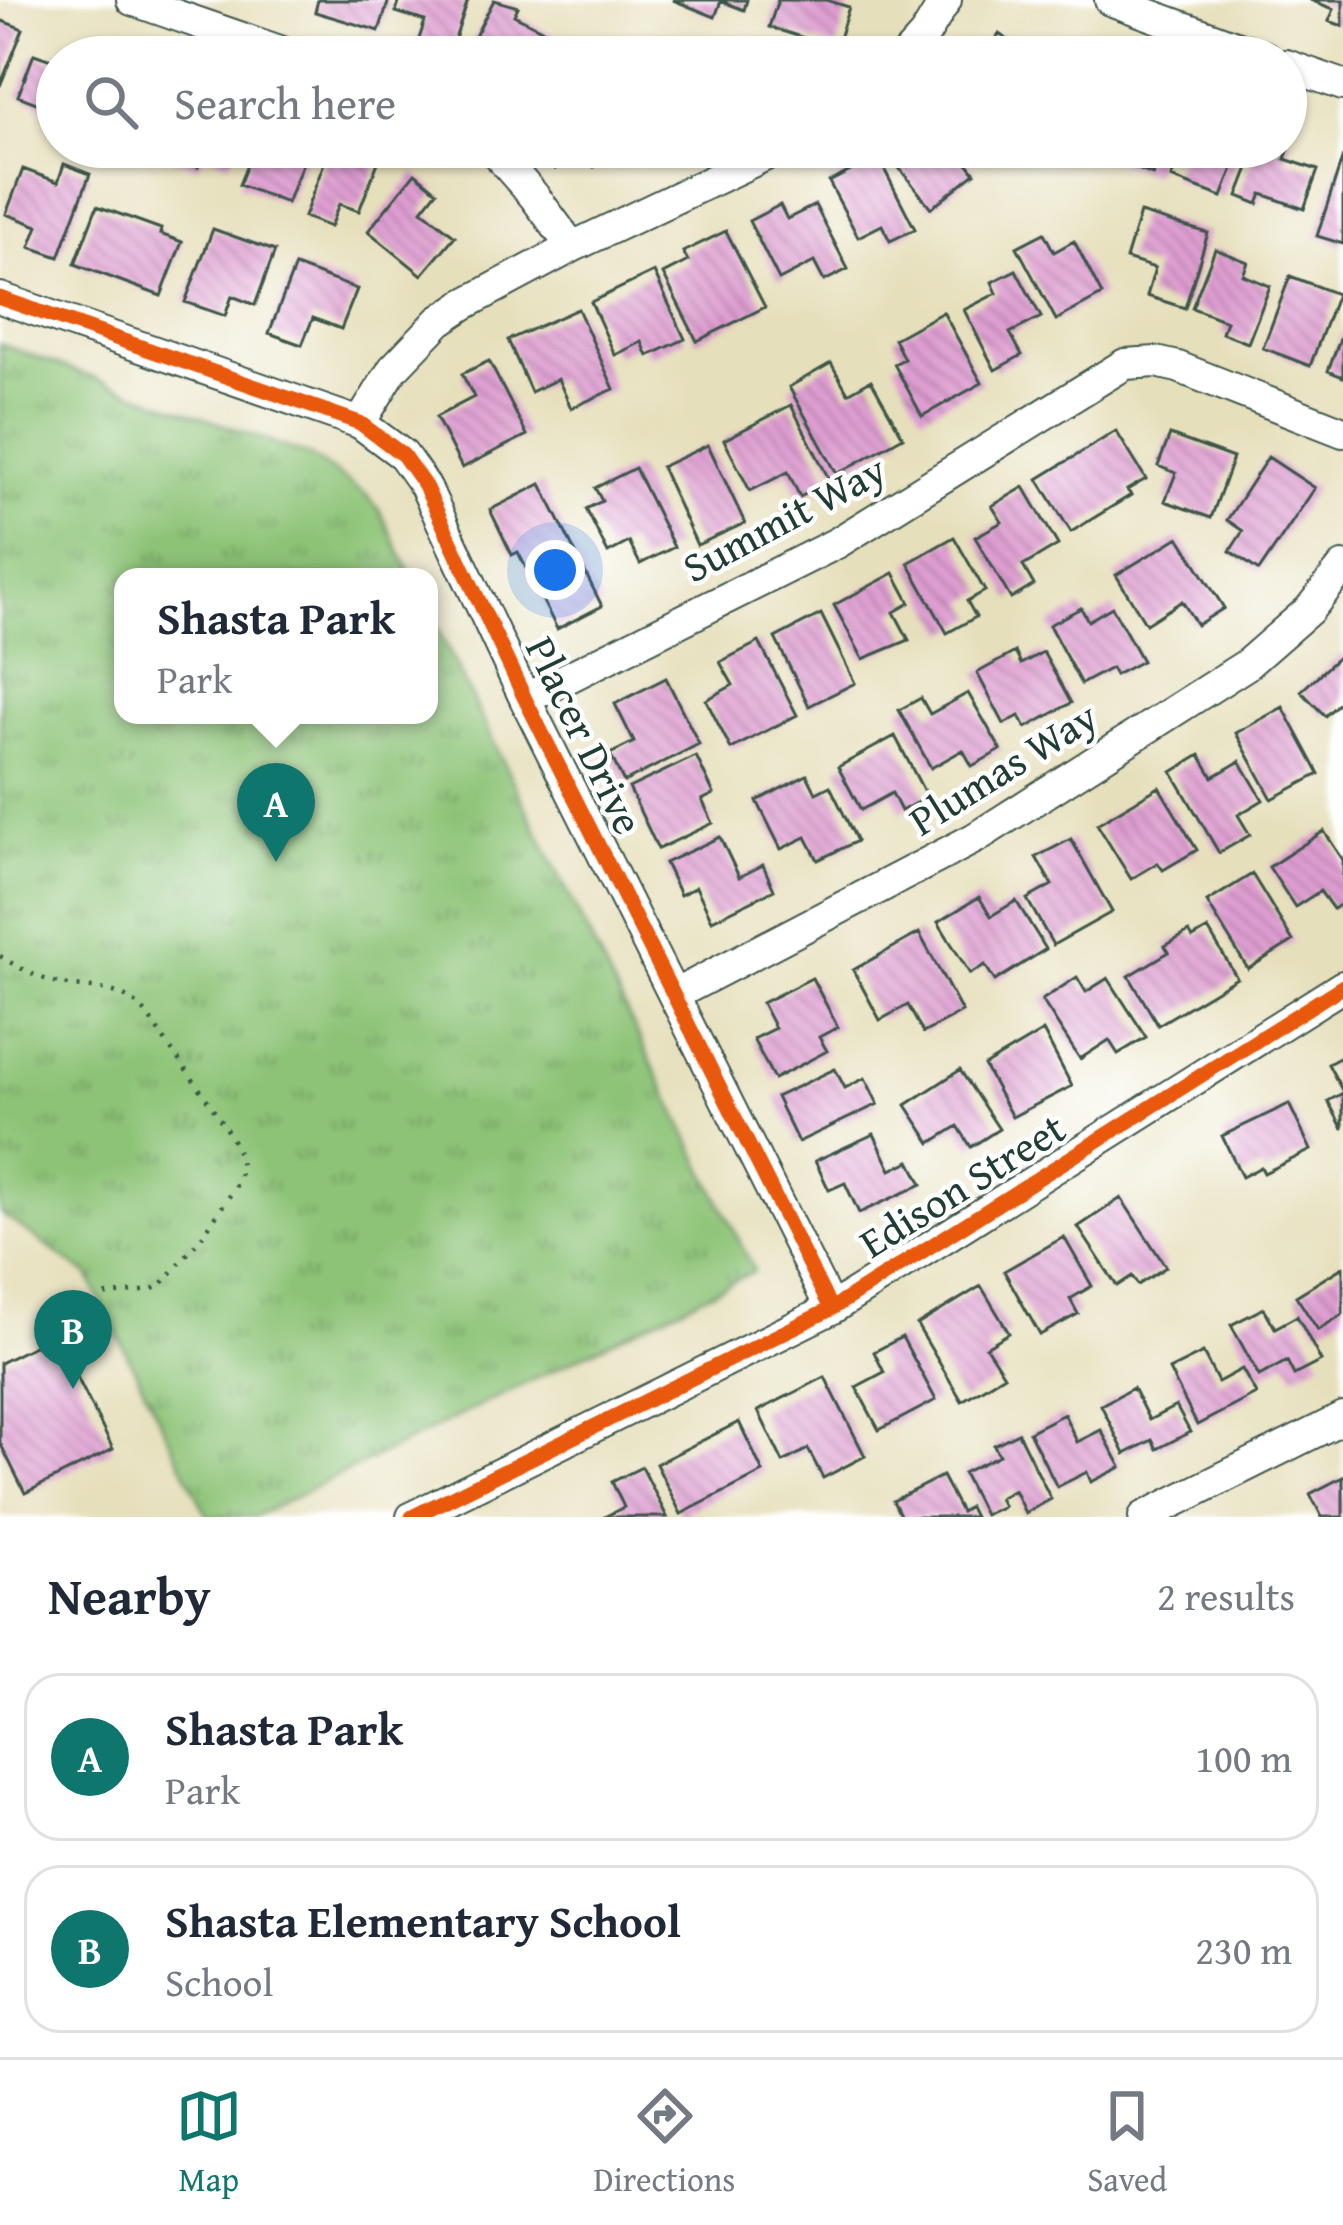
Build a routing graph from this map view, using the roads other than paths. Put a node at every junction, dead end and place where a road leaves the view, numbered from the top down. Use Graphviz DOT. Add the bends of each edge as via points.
graph roads {
  1 [pos="132,0"];
  2 [pos="946,0"];
  3 [pos="1110,0"];
  4 [pos="236,36"];
  5 [pos="924,36"];
  6 [pos="1208,36"];
  7 [pos="1307,72"];
  8 [pos="1343,85"];
  9 [pos="510,168"];
  10 [pos="739,168"];
  11 [pos="572,247"];
  12 [pos="0,298"];
  13 [pos="360,423"];
  14 [pos="1343,432"];
  15 [pos="1343,566"];
  16 [pos="525,699"];
  17 [pos="1343,986"];
  18 [pos="674,995"];
  19 [pos="831,1309"];
  20 [pos="1343,1418"];
  21 [pos="412,1517"];
  22 [pos="1144,1517"];
  1 -- 4 [label="street"];
  2 -- 5 [label="street"];
  3 -- 6 [label="street"];
  7 -- 8 [label="street"];
  9 -- 11 [label="street"];
  10 -- 11 [label="street"];
  11 -- 13 [label="street" via="439,321 393,369"];
  12 -- 13 [label="street, Placer Drive"];
  13 -- 16 [label="street, Placer Drive" via="403,455 425,486"];
  14 -- 16 [label="street, Summit Way" via="1156,362 1125,364 837,543"];
  15 -- 18 [label="street, Plumas Way" via="1310,610 1246,665 1053,789 931,863"];
  16 -- 18 [label="street, Placer Drive"];
  17 -- 19 [label="street, Edison Street"];
  18 -- 19 [label="street, Placer Drive"];
  19 -- 21 [label="street, Edison Street"];
  20 -- 22 [label="street"];
}
